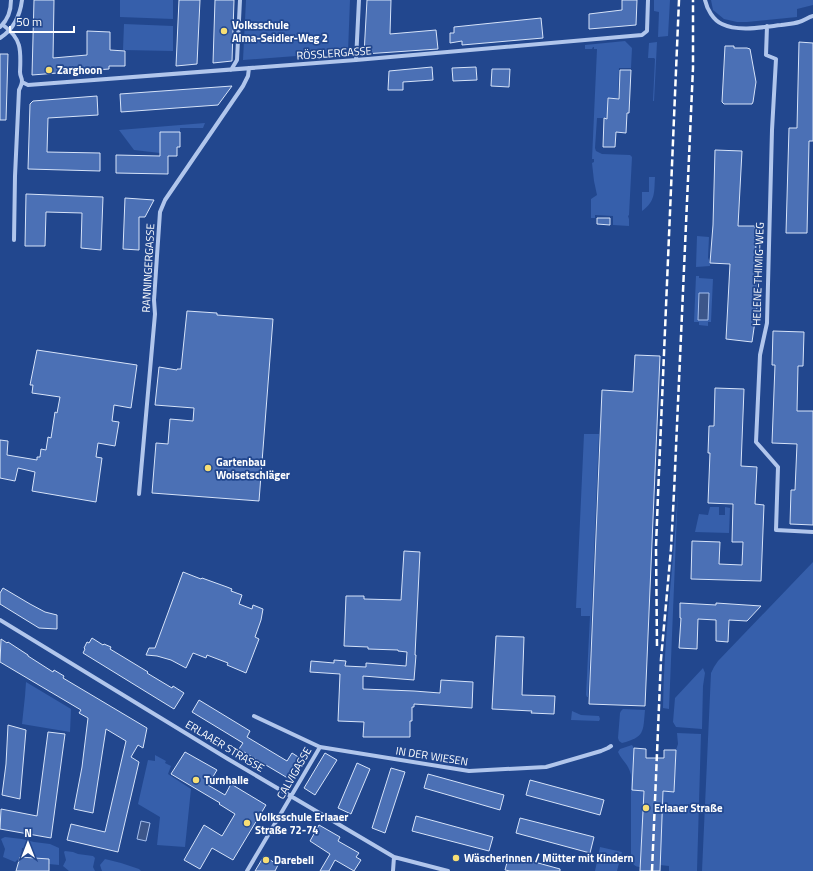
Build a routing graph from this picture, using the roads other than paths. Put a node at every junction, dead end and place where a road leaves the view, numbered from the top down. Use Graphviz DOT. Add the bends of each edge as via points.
graph roads {
  1 [pos="11,0"];
  2 [pos="22,0"];
  3 [pos="240,0"];
  4 [pos="359,0"];
  5 [pos="648,0"];
  6 [pos="705,0"];
  7 [pos="813,16"];
  8 [pos="1,26"];
  9 [pos="767,26"];
  10 [pos="10,30"];
  11 [pos="0,38"];
  12 [pos="356,60"];
  13 [pos="249,68"];
  14 [pos="231,70"];
  15 [pos="22,82"];
  16 [pos="14,240"];
  17 [pos="139,494"];
  18 [pos="813,532"];
  19 [pos="0,620"];
  20 [pos="254,716"];
  21 [pos="611,746"];
  22 [pos="320,747"];
  23 [pos="291,796"];
  24 [pos="394,857"];
  25 [pos="247,871"];
  26 [pos="393,871"];
  27 [pos="448,871"];
  1 -- 8 [label="street" via="8,16"];
  2 -- 10 [label="street" via="19,16"];
  3 -- 14 [label="street" via="237,60"];
  4 -- 12 [label="street"];
  5 -- 12 [label="street, RÖSSLERGASSE" via="647,31 642,35"];
  6 -- 9 [label="street" via="708,10 722,24 741,28"];
  7 -- 9 [label="street" via="800,22"];
  8 -- 10 [label="street"];
  9 -- 18 [label="street, HELENE-THIMIG-WEG" via="766,55 776,59 767,323 760,355 756,442 778,467 776,530"];
  10 -- 11 [label="street"];
  10 -- 15 [label="street" via="20,49"];
  12 -- 13 [label="street, RÖSSLERGASSE"];
  13 -- 14 [label="street, RÖSSLERGASSE"];
  13 -- 17 [label="street, RANNINGERGASSE" via="243,86 165,200 160,212 155,314"];
  14 -- 15 [label="street, RÖSSLERGASSE" via="28,85"];
  15 -- 16 [label="street" via="19,90"];
  19 -- 23 [label="street, ERLAAER STRASSE"];
  20 -- 22 [label="street, IN DER WIESEN"];
  21 -- 22 [label="street, IN DER WIESEN" via="546,767 476,772"];
  22 -- 23 [label="street, CALVIGASSE"];
  23 -- 24 [label="street, ERLAAER STRASSE"];
  23 -- 25 [label="street, CALVIGASSE"];
  24 -- 26 [label="street"];
  24 -- 27 [label="street, ERLAAER STRASSE"];
}
